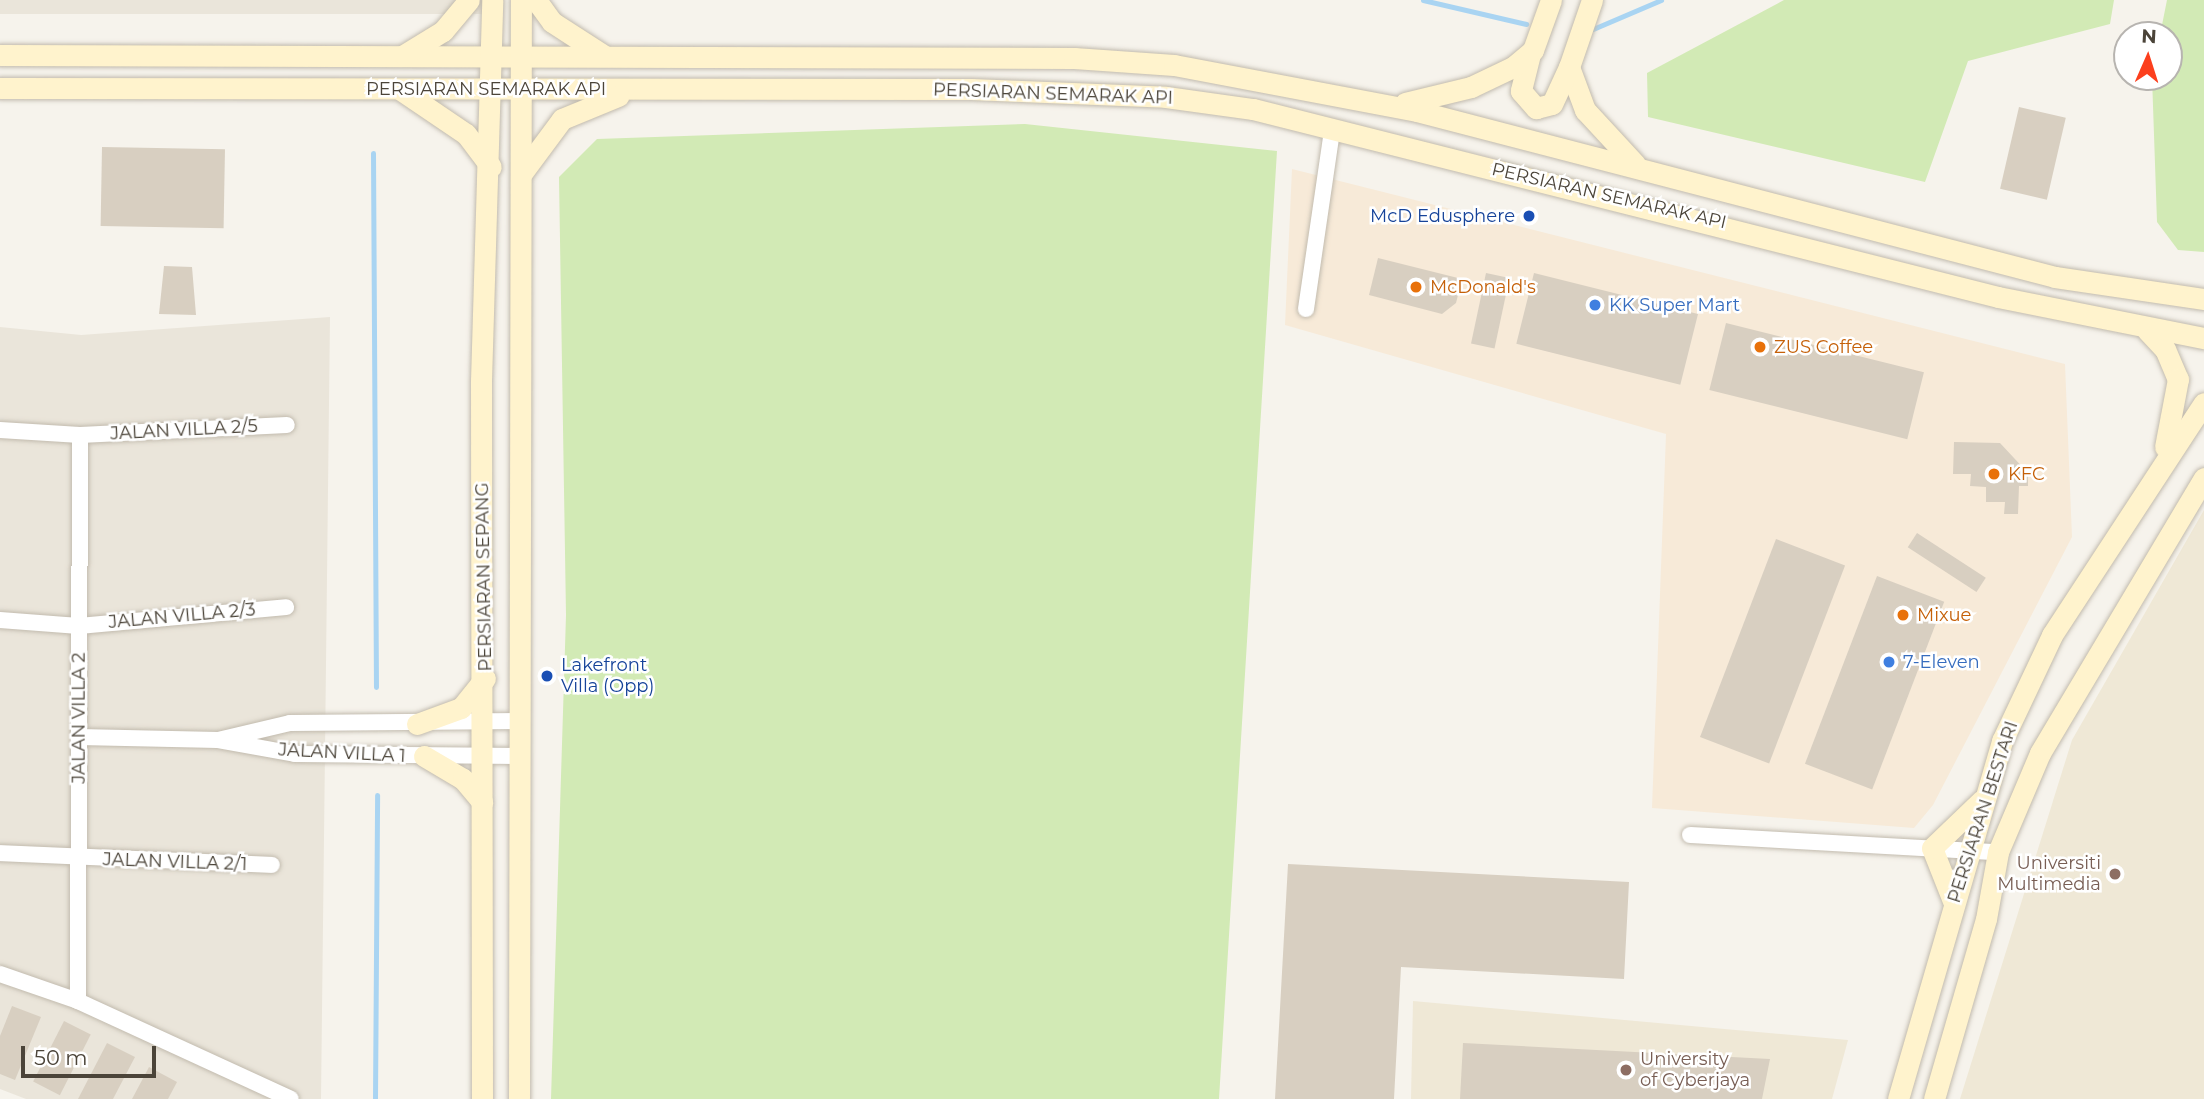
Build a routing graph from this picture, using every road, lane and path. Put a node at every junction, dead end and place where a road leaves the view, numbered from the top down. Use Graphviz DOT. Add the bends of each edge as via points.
graph roads {
  1 [pos="469,0"];
  2 [pos="492,0"];
  3 [pos="521,0"];
  4 [pos="536,0"];
  5 [pos="1552,0"];
  6 [pos="1592,0"];
  7 [pos="1530,54"];
  8 [pos="0,55"];
  9 [pos="404,55"];
  10 [pos="492,55"];
  11 [pos="522,55"];
  12 [pos="603,55"];
  13 [pos="1569,66"];
  14 [pos="0,88"];
  15 [pos="399,89"];
  16 [pos="491,89"];
  17 [pos="523,89"];
  18 [pos="636,89"];
  19 [pos="1392,106"];
  20 [pos="1332,130"];
  21 [pos="491,167"];
  22 [pos="1642,168"];
  23 [pos="522,173"];
  24 [pos="2204,299"];
  25 [pos="1306,309"];
  26 [pos="2147,330"];
  27 [pos="2204,338"];
  28 [pos="2204,403"];
  29 [pos="287,425"];
  30 [pos="0,430"];
  31 [pos="80,435"];
  32 [pos="2156,472"];
  33 [pos="2204,478"];
  34 [pos="286,607"];
  35 [pos="0,620"];
  36 [pos="79,625"];
  37 [pos="485,678"];
  38 [pos="520,721"];
  39 [pos="484,722"];
  40 [pos="417,724"];
  41 [pos="79,737"];
  42 [pos="218,740"];
  43 [pos="424,756"];
  44 [pos="520,756"];
  45 [pos="483,758"];
  46 [pos="2028,784"];
  47 [pos="1984,798"];
  48 [pos="482,802"];
  49 [pos="1690,835"];
  50 [pos="1932,848"];
  51 [pos="1967,850"];
  52 [pos="1998,852"];
  53 [pos="0,853"];
  54 [pos="78,859"];
  55 [pos="272,865"];
  56 [pos="1953,901"];
  57 [pos="1986,919"];
  58 [pos="0,974"];
  59 [pos="78,1001"];
  60 [pos="291,1099"];
  61 [pos="482,1099"];
  62 [pos="519,1099"];
  63 [pos="1898,1099"];
  64 [pos="1934,1099"];
  1 -- 9 [label="main road" via="443,31"];
  2 -- 10 [label="main road, PERSIARAN SEPANG"];
  3 -- 11 [label="main road, PERSIARAN SEPANG"];
  4 -- 12 [label="main road" via="552,22"];
  5 -- 7 [label="main road"];
  6 -- 13 [label="main road"];
  7 -- 13 [label="main road" via="1521,91 1536,108 1552,104"];
  7 -- 19 [label="main road" via="1494,79"];
  8 -- 9 [label="main road, PERSIARAN SEMARAK API"];
  9 -- 10 [label="main road, PERSIARAN SEMARAK API"];
  10 -- 11 [label="main road, PERSIARAN SEMARAK API"];
  10 -- 16 [label="main road, PERSIARAN SEPANG"];
  11 -- 12 [label="main road, PERSIARAN SEMARAK API"];
  11 -- 17 [label="main road, PERSIARAN SEPANG"];
  12 -- 19 [label="main road, PERSIARAN SEMARAK API" via="1074,58 1270,78"];
  13 -- 22 [label="main road" via="1598,129"];
  14 -- 15 [label="main road, PERSIARAN SEMARAK API"];
  15 -- 16 [label="main road, PERSIARAN SEMARAK API"];
  15 -- 21 [label="main road" via="466,134"];
  16 -- 17 [label="main road, PERSIARAN SEMARAK API"];
  16 -- 21 [label="main road, PERSIARAN SEPANG"];
  17 -- 18 [label="main road, PERSIARAN SEMARAK API"];
  17 -- 23 [label="main road, PERSIARAN SEPANG"];
  18 -- 20 [label="main road, PERSIARAN SEMARAK API" via="1090,92 1253,109"];
  18 -- 23 [label="main road" via="573,111 551,129"];
  19 -- 22 [label="main road, PERSIARAN SEMARAK API"];
  20 -- 25 [label="street"];
  20 -- 26 [label="main road, PERSIARAN SEMARAK API"];
  21 -- 37 [label="main road, PERSIARAN SEPANG" via="481,382"];
  22 -- 24 [label="main road, PERSIARAN SEMARAK API" via="2055,277"];
  23 -- 38 [label="main road, PERSIARAN SEPANG"];
  26 -- 27 [label="main road, PERSIARAN SEMARAK API"];
  26 -- 32 [label="main road" via="2165,349 2178,379 2176,414"];
  28 -- 32 [label="main road, PERSIARAN BESTARI"];
  29 -- 31 [label="street, JALAN VILLA 2/5"];
  30 -- 31 [label="street, JALAN VILLA 2/5"];
  31 -- 36 [label="street, JALAN VILLA 2"];
  32 -- 47 [label="main road, PERSIARAN BESTARI" via="2052,635 2002,741"];
  33 -- 46 [label="main road, PERSIARAN BESTARI" via="2094,654"];
  34 -- 36 [label="street, JALAN VILLA 2/3"];
  35 -- 36 [label="street, JALAN VILLA 2/3"];
  36 -- 41 [label="street, JALAN VILLA 2"];
  37 -- 39 [label="main road, PERSIARAN SEPANG"];
  37 -- 40 [label="main road" via="461,708"];
  38 -- 39 [label="street, JALAN VILLA 1"];
  38 -- 44 [label="main road, PERSIARAN SEPANG"];
  39 -- 40 [label="street, JALAN VILLA 1"];
  39 -- 45 [label="main road, PERSIARAN SEPANG"];
  40 -- 42 [label="street, JALAN VILLA 1" via="290,723"];
  41 -- 42 [label="street, JALAN VILLA 1"];
  41 -- 54 [label="street, JALAN VILLA 2"];
  42 -- 43 [label="street, JALAN VILLA 1" via="295,754"];
  43 -- 45 [label="street, JALAN VILLA 1"];
  43 -- 48 [label="main road" via="463,779"];
  44 -- 45 [label="street, JALAN VILLA 1"];
  44 -- 62 [label="main road, PERSIARAN SEPANG"];
  45 -- 48 [label="main road, PERSIARAN SEPANG"];
  46 -- 52 [label="main road, PERSIARAN BESTARI"];
  46 -- 57 [label="main road, PERSIARAN BESTARI"];
  47 -- 50 [label="main road"];
  47 -- 51 [label="main road, PERSIARAN BESTARI"];
  48 -- 61 [label="main road, PERSIARAN SEPANG"];
  49 -- 50 [label="street"];
  50 -- 51 [label="street"];
  50 -- 56 [label="main road"];
  51 -- 52 [label="street"];
  51 -- 56 [label="main road, PERSIARAN BESTARI"];
  52 -- 57 [label="main road, PERSIARAN BESTARI"];
  53 -- 54 [label="street, JALAN VILLA 2/1"];
  54 -- 55 [label="street, JALAN VILLA 2/1"];
  54 -- 59 [label="street, JALAN VILLA 2"];
  56 -- 63 [label="main road, PERSIARAN BESTARI"];
  57 -- 64 [label="main road, PERSIARAN BESTARI"];
  58 -- 59 [label="street"];
  59 -- 60 [label="street"];
}
